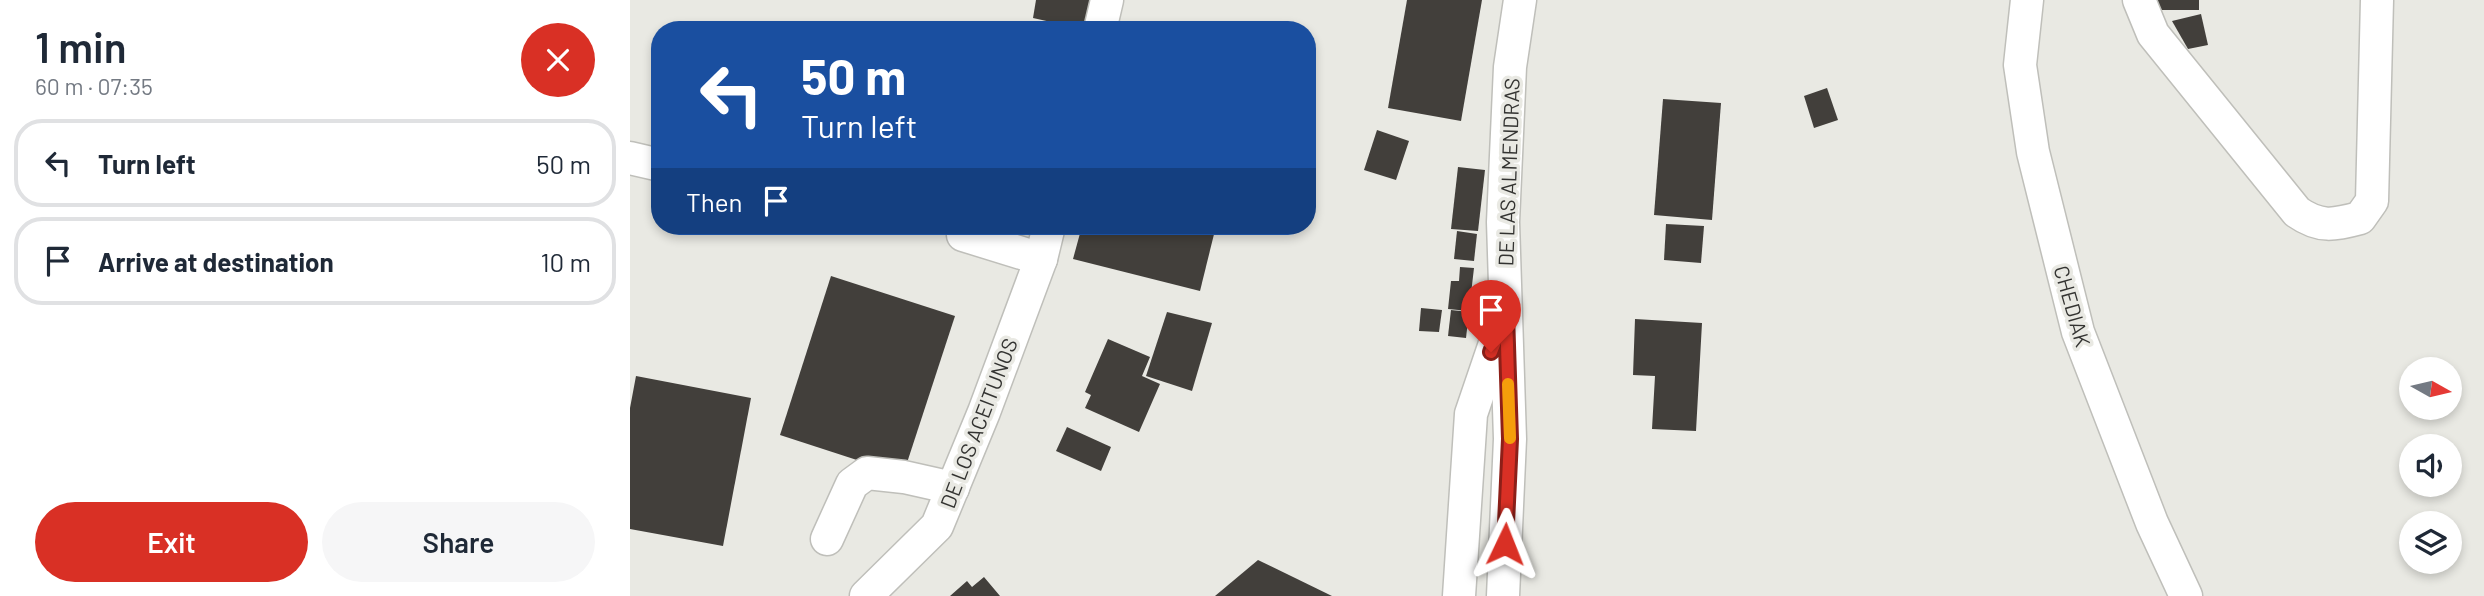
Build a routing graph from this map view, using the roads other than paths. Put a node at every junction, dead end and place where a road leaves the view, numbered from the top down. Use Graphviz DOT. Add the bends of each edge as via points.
graph roads {
  1 [pos="1108,0"];
  2 [pos="1520,0"];
  3 [pos="2027,0"];
  4 [pos="2139,0"];
  5 [pos="2377,0"];
  6 [pos="1102,21"];
  7 [pos="630,158"];
  8 [pos="651,163"];
  9 [pos="966,235"];
  10 [pos="1047,235"];
  11 [pos="1041,259"];
  12 [pos="1506,314"];
  13 [pos="953,488"];
  14 [pos="827,539"];
  15 [pos="866,596"];
  16 [pos="1459,596"];
  17 [pos="1503,596"];
  18 [pos="2186,596"];
  1 -- 6 [label="street"];
  2 -- 12 [label="street, DE LAS ALMENDRAS" via="1510,67 1504,196"];
  3 -- 18 [label="street, CHEDIAK" via="2020,65 2031,139 2078,332 2151,523"];
  4 -- 5 [label="street" via="2153,34 2297,212 2313,223 2337,224 2360,218 2372,201"];
  7 -- 8 [label="street"];
  9 -- 11 [label="street"];
  10 -- 11 [label="street, DE LOS ACEITUNOS"];
  11 -- 13 [label="street, DE LOS ACEITUNOS"];
  12 -- 16 [label="street" via="1471,414"];
  12 -- 17 [label="street, DE LAS ALMENDRAS" via="1510,439"];
  13 -- 14 [label="street" via="867,473 852,484"];
  13 -- 15 [label="street, DE LOS ACEITUNOS" via="937,526"];
}
